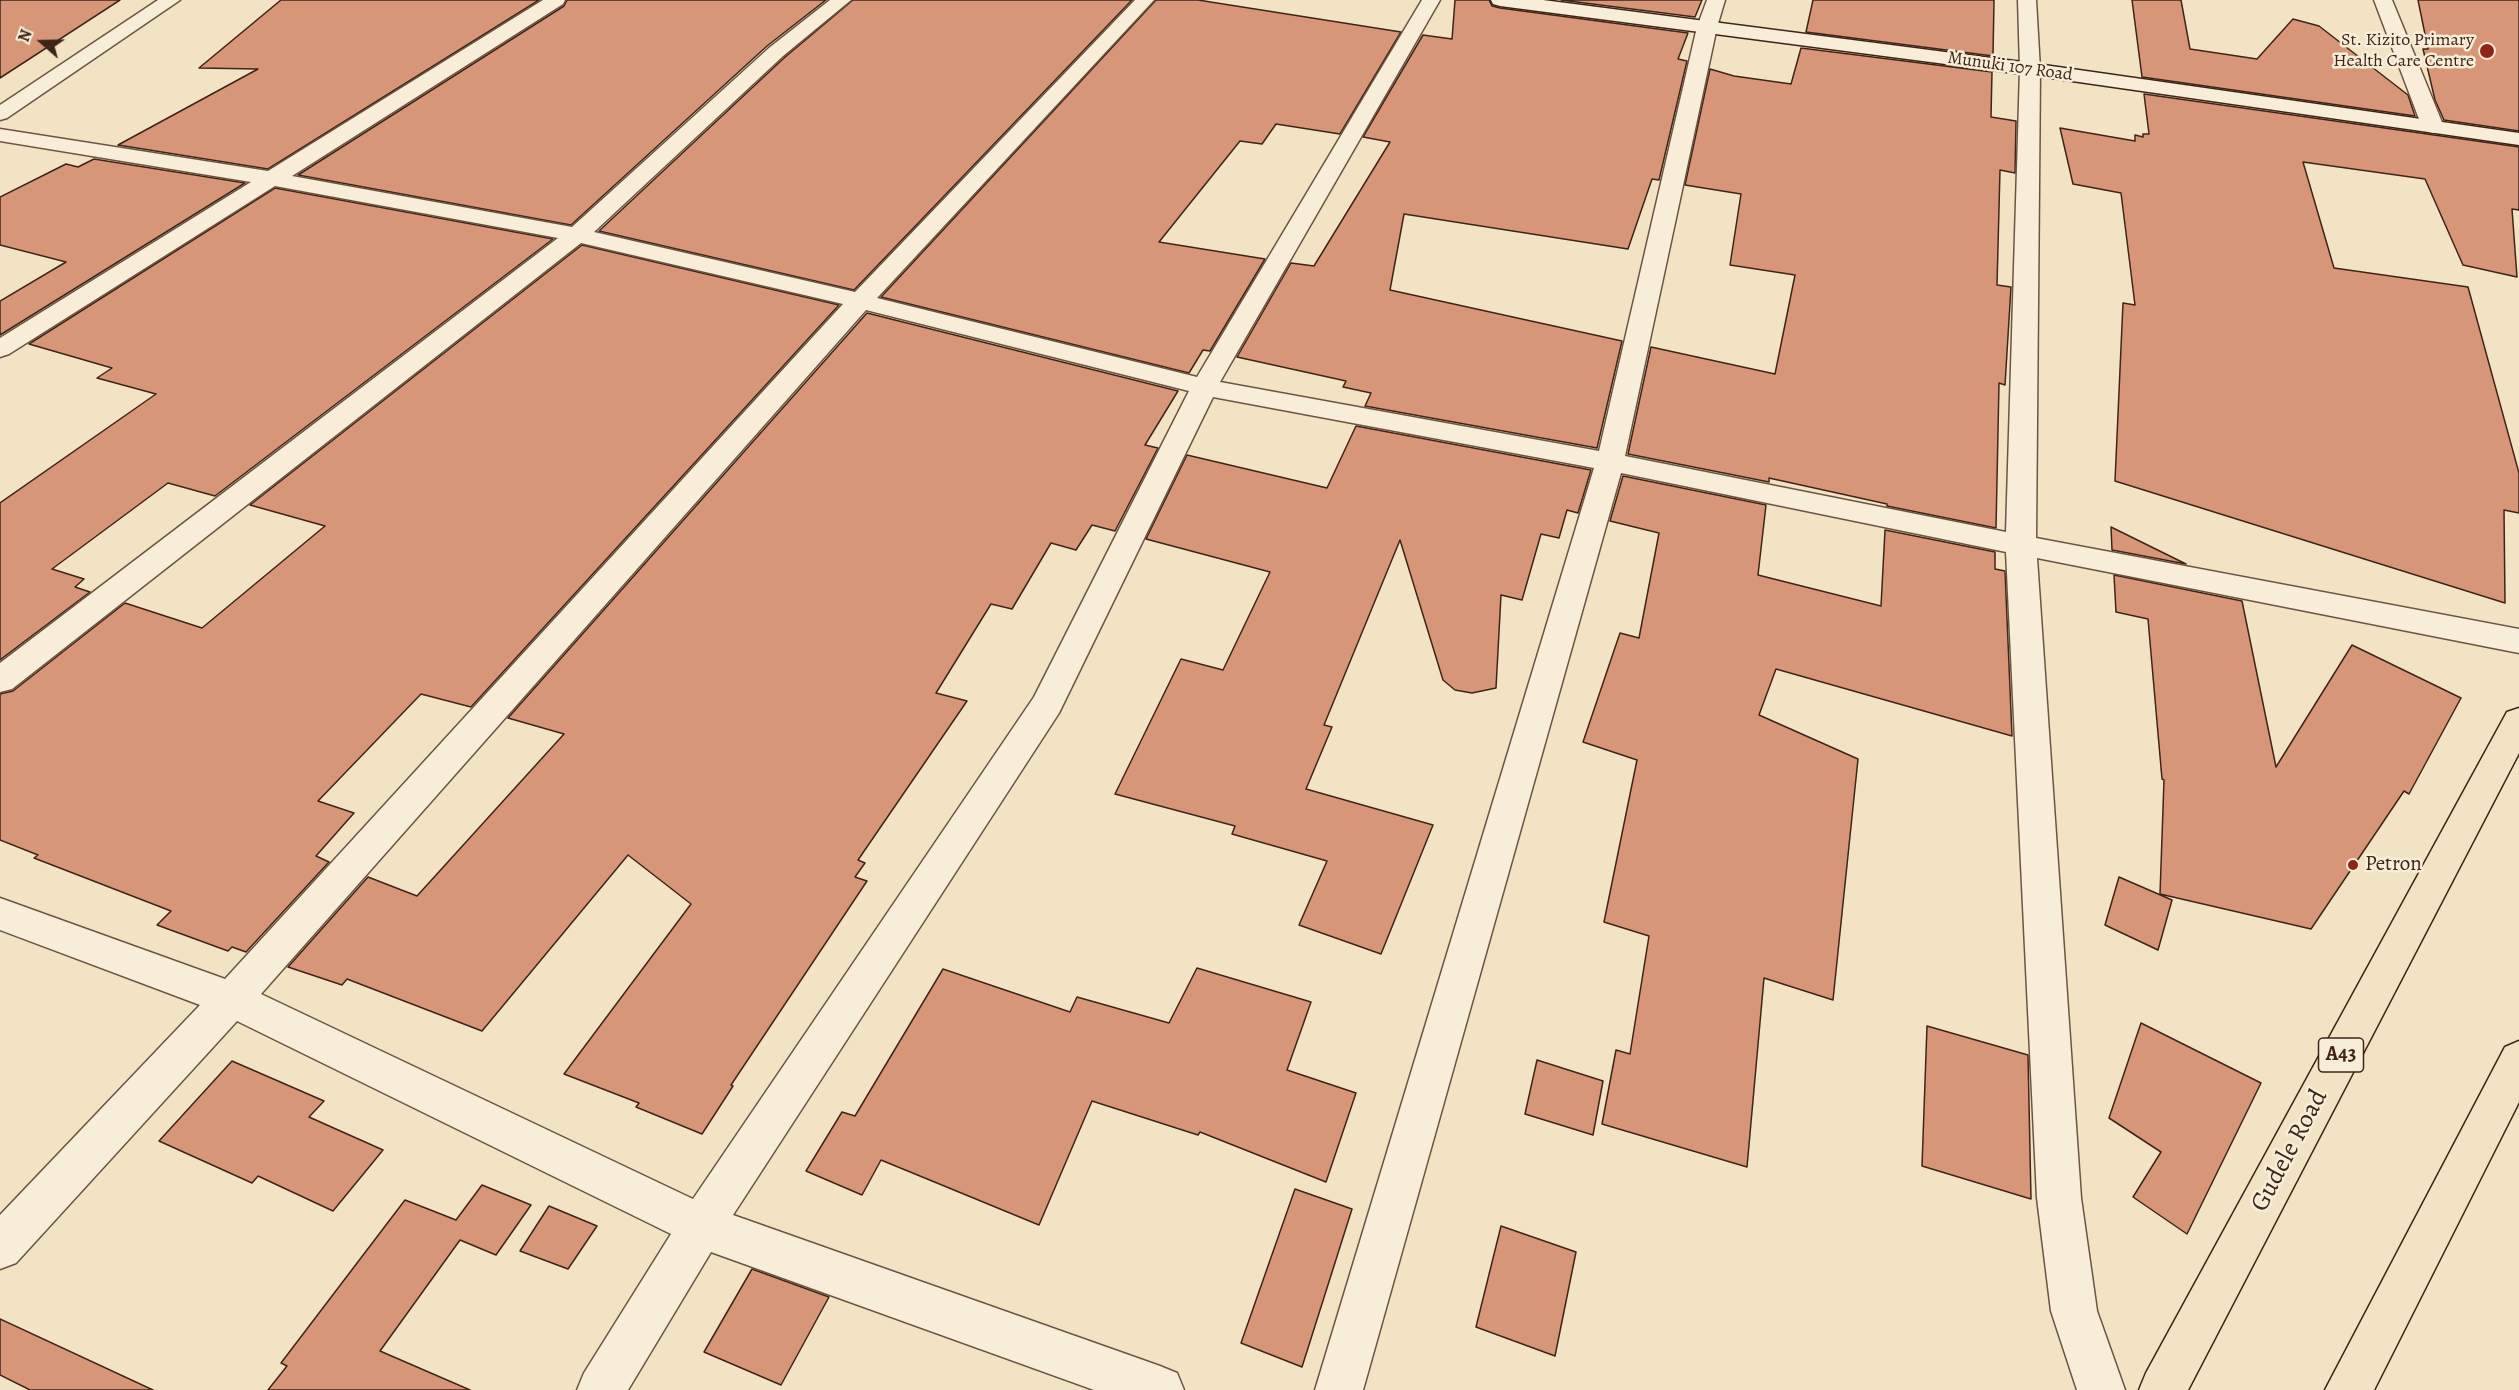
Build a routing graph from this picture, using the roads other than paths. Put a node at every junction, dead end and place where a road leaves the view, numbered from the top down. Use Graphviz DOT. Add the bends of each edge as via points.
graph roads {
  1 [pos="171,0"];
  2 [pos="556,0"];
  3 [pos="842,0"];
  4 [pos="1145,0"];
  5 [pos="1431,0"];
  6 [pos="1500,0"];
  7 [pos="2027,0"];
  8 [pos="2383,0"];
  9 [pos="1712,13"];
  10 [pos="2030,69"];
  11 [pos="0,114"];
  12 [pos="2433,127"];
  13 [pos="0,135"];
  14 [pos="2519,139"];
  15 [pos="269,178"];
  16 [pos="577,234"];
  17 [pos="860,301"];
  18 [pos="0,349"];
  19 [pos="1204,387"];
  20 [pos="1610,462"];
  21 [pos="2021,545"];
  22 [pos="2519,641"];
  23 [pos="0,680"];
  24 [pos="2519,721"];
  25 [pos="0,914"];
  26 [pos="232,999"];
  27 [pos="2519,1060"];
  28 [pos="701,1226"];
  29 [pos="0,1247"];
  30 [pos="601,1390"];
  31 [pos="1160,1390"];
  32 [pos="1339,1390"];
  33 [pos="2101,1390"];
  34 [pos="2163,1390"];
  35 [pos="2349,1390"];
  1 -- 11 [label="street"];
  2 -- 15 [label="street"];
  3 -- 16 [label="street" via="776,51"];
  4 -- 17 [label="street"];
  5 -- 19 [label="street"];
  6 -- 9 [label="street, Munuki 107 Road"];
  7 -- 10 [label="street"];
  8 -- 12 [label="street"];
  9 -- 10 [label="street, Munuki 107 Road"];
  9 -- 20 [label="street"];
  10 -- 12 [label="street, Munuki 107 Road"];
  10 -- 21 [label="street"];
  12 -- 14 [label="street, Munuki 107 Road"];
  13 -- 15 [label="street"];
  15 -- 16 [label="street"];
  15 -- 18 [label="street"];
  16 -- 17 [label="street"];
  16 -- 23 [label="street"];
  17 -- 19 [label="street"];
  17 -- 26 [label="street"];
  19 -- 20 [label="street"];
  19 -- 28 [label="street" via="1047,704"];
  20 -- 21 [label="street"];
  20 -- 32 [label="street"];
  21 -- 22 [label="street"];
  21 -- 33 [label="street" via="2059,1197 2074,1311"];
  24 -- 34 [label="highway, Gudele Road / A43"];
  25 -- 26 [label="street"];
  26 -- 28 [label="street"];
  26 -- 29 [label="street"];
  27 -- 35 [label="highway"];
  28 -- 30 [label="street"];
  28 -- 31 [label="street"];
}
